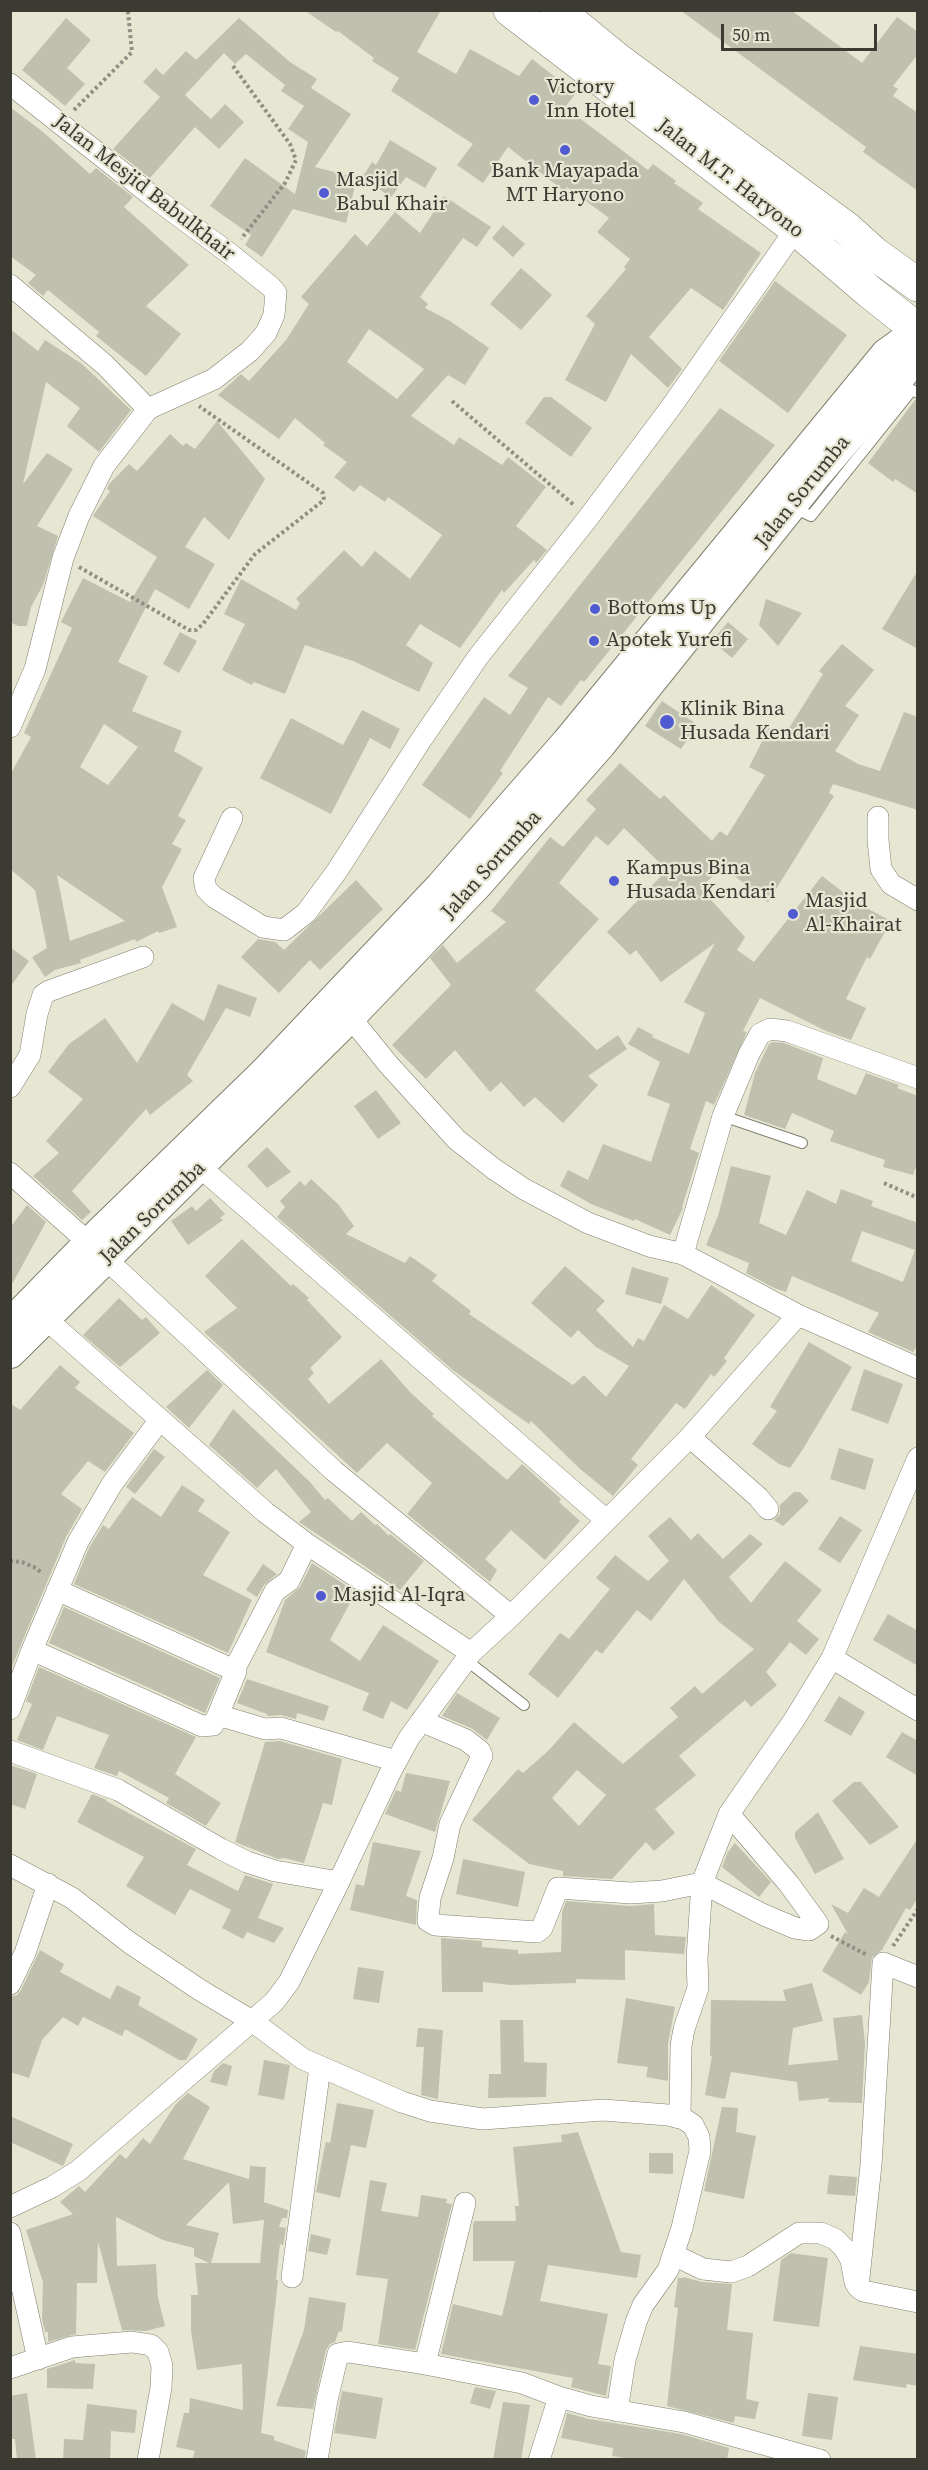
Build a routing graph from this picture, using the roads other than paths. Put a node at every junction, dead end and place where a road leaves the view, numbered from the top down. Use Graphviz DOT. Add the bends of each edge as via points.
graph roads {
  1 [pos="510,10"];
  2 [pos="557,10"];
  3 [pos="10,84"];
  4 [pos="796,229"];
  5 [pos="10,285"];
  6 [pos="918,285"];
  7 [pos="918,331"];
  8 [pos="918,393"];
  9 [pos="148,409"];
  10 [pos="791,506"];
  11 [pos="10,728"];
  12 [pos="878,817"];
  13 [pos="232,818"];
  14 [pos="918,900"];
  15 [pos="143,957"];
  16 [pos="350,1017"];
  17 [pos="918,1078"];
  18 [pos="10,1087"];
  19 [pos="257,1095"];
  20 [pos="723,1116"];
  21 [pos="802,1143"];
  22 [pos="200,1167"];
  23 [pos="10,1173"];
  24 [pos="97,1251"];
  25 [pos="683,1254"];
  26 [pos="798,1315"];
  27 [pos="46,1319"];
  28 [pos="10,1324"];
  29 [pos="10,1353"];
  30 [pos="918,1368"];
  31 [pos="159,1421"];
  32 [pos="690,1437"];
  33 [pos="918,1458"];
  34 [pos="768,1509"];
  35 [pos="606,1520"];
  36 [pos="307,1544"];
  37 [pos="58,1587"];
  38 [pos="511,1616"];
  39 [pos="24,1656"];
  40 [pos="468,1656"];
  41 [pos="832,1658"];
  42 [pos="234,1670"];
  43 [pos="524,1705"];
  44 [pos="10,1710"];
  45 [pos="918,1710"];
  46 [pos="218,1715"];
  47 [pos="422,1720"];
  48 [pos="10,1751"];
  49 [pos="396,1761"];
  50 [pos="729,1814"];
  51 [pos="10,1864"];
  52 [pos="339,1882"];
  53 [pos="702,1883"];
  54 [pos="48,1884"];
  55 [pos="18,1951"];
  56 [pos="918,1977"];
  57 [pos="10,1984"];
  58 [pos="252,2021"];
  59 [pos="320,2067"];
  60 [pos="680,2118"];
  61 [pos="465,2203"];
  62 [pos="10,2207"];
  63 [pos="10,2233"];
  64 [pos="674,2255"];
  65 [pos="292,2277"];
  66 [pos="858,2287"];
  67 [pos="918,2302"];
  68 [pos="38,2359"];
  69 [pos="425,2364"];
  70 [pos="10,2368"];
  71 [pos="559,2397"];
  72 [pos="616,2411"];
  73 [pos="148,2460"];
  74 [pos="317,2460"];
  75 [pos="540,2460"];
  76 [pos="820,2460"];
  1 -- 4 [label="highway, Jalan M.T. Haryono"];
  2 -- 6 [label="highway, Jalan M.T. Haryono"];
  3 -- 9 [label="street, Jalan Mesjid Babulkhair" via="276,293 274,315 266,333 250,351 214,379"];
  4 -- 7 [label="highway, Jalan M.T. Haryono"];
  4 -- 13 [label="street" via="671,407 478,657 337,871 306,913 284,930 263,927 206,889 204,878"];
  5 -- 9 [label="street" via="105,365"];
  7 -- 10 [label="street, Jalan Sorumba" via="904,372"];
  7 -- 19 [label="street, Jalan Sorumba" via="886,354 567,742"];
  8 -- 10 [label="lane" via="912,390 811,516"];
  9 -- 11 [label="street" via="104,466 79,516 63,558 35,669"];
  10 -- 16 [label="street, Jalan Sorumba" via="601,744 477,885"];
  12 -- 14 [label="street" via="881,869 891,884"];
  15 -- 18 [label="street" via="43,995 30,1055"];
  16 -- 19 [label="street, Jalan Sorumba"];
  16 -- 25 [label="street" via="457,1140 494,1169 588,1223"];
  17 -- 20 [label="street" via="787,1031 770,1029 760,1034 749,1054"];
  19 -- 22 [label="street, Jalan Sorumba"];
  19 -- 24 [label="street, Jalan Sorumba"];
  20 -- 21 [label="lane"];
  20 -- 25 [label="street"];
  22 -- 24 [label="street, Jalan Sorumba"];
  22 -- 35 [label="street"];
  23 -- 24 [label="street"];
  24 -- 27 [label="street, Jalan Sorumba"];
  24 -- 28 [label="street, Jalan Sorumba"];
  24 -- 38 [label="street" via="342,1477"];
  25 -- 26 [label="street"];
  26 -- 30 [label="street"];
  26 -- 32 [label="street"];
  27 -- 29 [label="street, Jalan Sorumba"];
  27 -- 31 [label="street"];
  31 -- 36 [label="street"];
  31 -- 37 [label="street" via="112,1484 78,1542"];
  32 -- 34 [label="street"];
  32 -- 35 [label="street"];
  33 -- 41 [label="street"];
  35 -- 38 [label="street"];
  36 -- 40 [label="street"];
  36 -- 42 [label="street" via="289,1581 275,1591"];
  37 -- 39 [label="street"];
  37 -- 42 [label="street"];
  38 -- 40 [label="street"];
  39 -- 44 [label="street"];
  39 -- 46 [label="street" via="202,1726 213,1725"];
  40 -- 43 [label="lane"];
  40 -- 47 [label="street"];
  41 -- 45 [label="street"];
  41 -- 50 [label="street"];
  42 -- 46 [label="street"];
  46 -- 49 [label="street" via="265,1729 281,1728"];
  47 -- 49 [label="street"];
  47 -- 53 [label="street" via="466,1740 482,1756 450,1824 430,1898 430,1923 537,1932 558,1888 631,1893"];
  48 -- 52 [label="street" via="118,1790 247,1862"];
  49 -- 52 [label="street"];
  50 -- 53 [label="street"];
  50 -- 53 [label="street" via="818,1924 809,1930 795,1928"];
  51 -- 54 [label="street"];
  52 -- 58 [label="street" via="289,1982"];
  53 -- 60 [label="street" via="698,1988 681,2046"];
  54 -- 55 [label="street"];
  54 -- 58 [label="street" via="130,1943"];
  55 -- 57 [label="street"];
  56 -- 66 [label="street" via="882,1963 871,2165"];
  58 -- 59 [label="street" via="288,2049"];
  58 -- 62 [label="street" via="78,2171"];
  59 -- 60 [label="street" via="402,2102 483,2119 603,2110"];
  59 -- 65 [label="street"];
  60 -- 64 [label="street" via="693,2125 700,2151"];
  61 -- 69 [label="street"];
  63 -- 68 [label="street"];
  64 -- 66 [label="street" via="703,2269 731,2272 748,2266 799,2233 811,2232 835,2239 844,2248"];
  64 -- 72 [label="street" via="636,2322"];
  66 -- 67 [label="street"];
  68 -- 70 [label="street"];
  68 -- 73 [label="street" via="72,2347 102,2343 142,2343 158,2352 161,2388"];
  69 -- 71 [label="street" via="522,2383"];
  69 -- 74 [label="street" via="348,2352 339,2354"];
  71 -- 72 [label="street"];
  71 -- 75 [label="street"];
  72 -- 76 [label="street" via="684,2422"];
}
